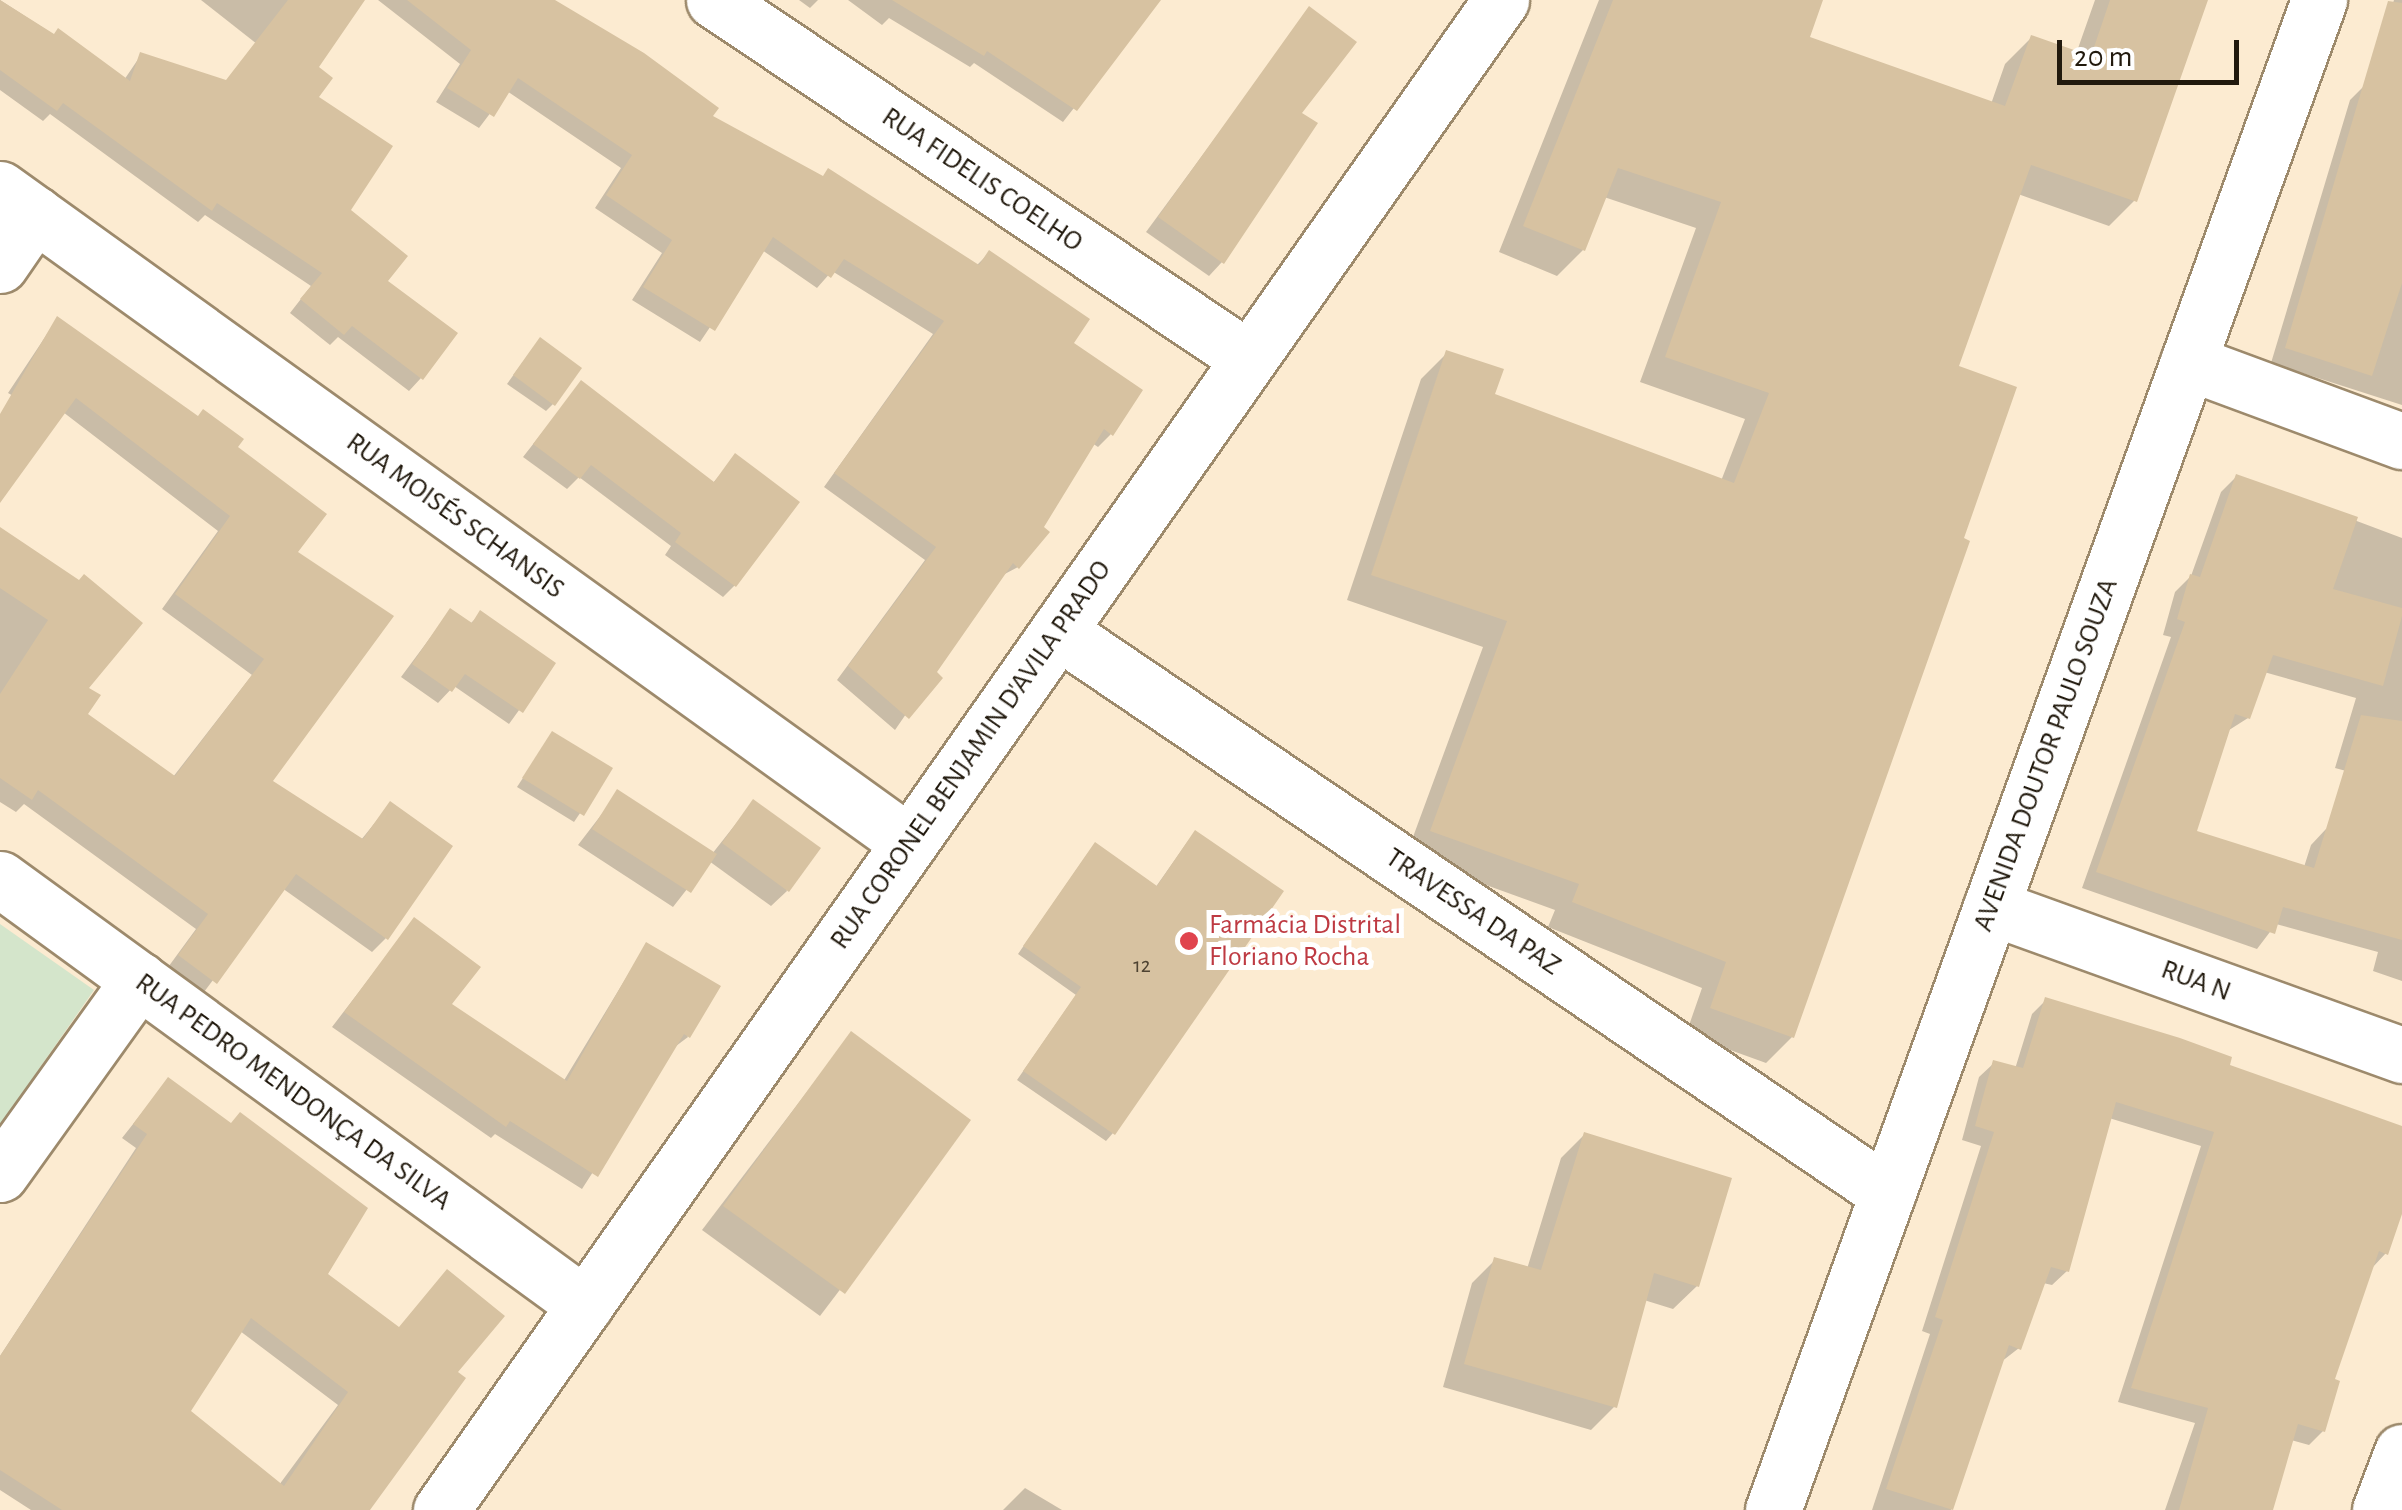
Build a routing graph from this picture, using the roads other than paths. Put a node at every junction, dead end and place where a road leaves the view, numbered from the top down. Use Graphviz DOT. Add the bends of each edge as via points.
graph roads {
  1 [pos="714,0"];
  2 [pos="1501,0"];
  3 [pos="2318,0"];
  4 [pos="18,202"];
  5 [pos="0,265"];
  6 [pos="1250,359"];
  7 [pos="2188,362"];
  8 [pos="2402,441"];
  9 [pos="1058,631"];
  10 [pos="910,843"];
  11 [pos="0,879"];
  12 [pos="1991,907"];
  13 [pos="139,980"];
  14 [pos="2402,1055"];
  15 [pos="0,1174"];
  16 [pos="1887,1193"];
  17 [pos="586,1305"];
  18 [pos="2402,1452"];
  19 [pos="441,1510"];
  20 [pos="1773,1510"];
  21 [pos="2380,1510"];
  1 -- 6 [label="street, RUA FIDELIS COELHO"];
  2 -- 6 [label="street, RUA CORONEL BENJAMIN D'AVILA PRADO"];
  3 -- 7 [label="street, AVENIDA DOUTOR PAULO SOUZA"];
  4 -- 5 [label="street"];
  4 -- 10 [label="street, RUA MOISÉS SCHANSIS"];
  6 -- 9 [label="street, RUA CORONEL BENJAMIN D'AVILA PRADO"];
  7 -- 8 [label="street"];
  7 -- 12 [label="street, AVENIDA DOUTOR PAULO SOUZA"];
  9 -- 10 [label="street, RUA CORONEL BENJAMIN D'AVILA PRADO"];
  9 -- 16 [label="street, TRAVESSA DA PAZ"];
  10 -- 17 [label="street, RUA CORONEL BENJAMIN D'AVILA PRADO"];
  11 -- 13 [label="street, RUA PEDRO MENDONÇA DA SILVA"];
  12 -- 14 [label="street, RUA N"];
  12 -- 16 [label="street, AVENIDA DOUTOR PAULO SOUZA"];
  13 -- 15 [label="street"];
  13 -- 17 [label="street, RUA PEDRO MENDONÇA DA SILVA"];
  16 -- 20 [label="street, AVENIDA DOUTOR PAULO SOUZA"];
  17 -- 19 [label="street, RUA CORONEL BENJAMIN D'AVILA PRADO"];
  18 -- 21 [label="street"];
}
